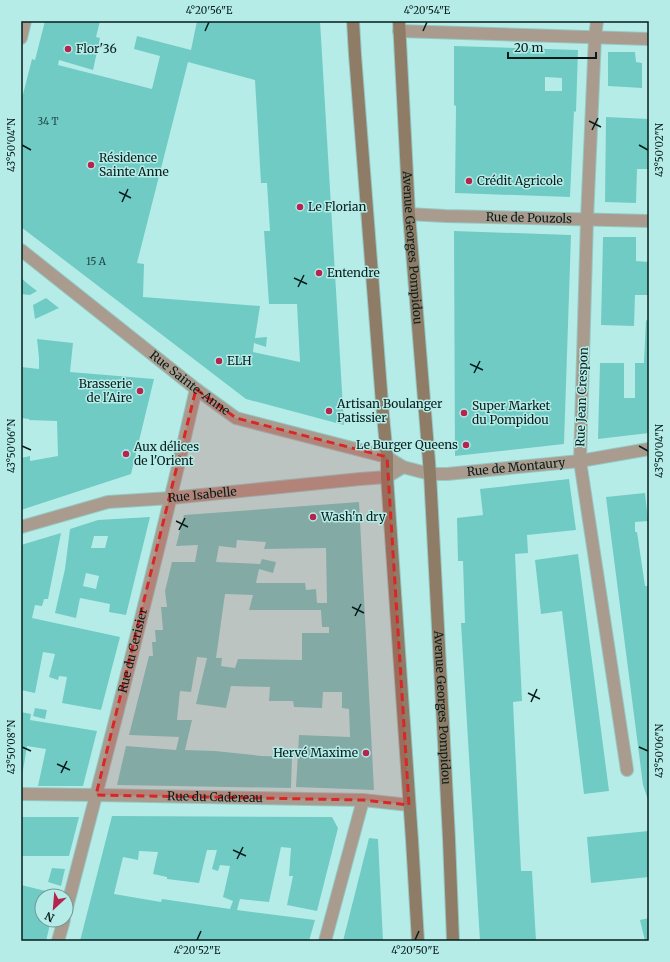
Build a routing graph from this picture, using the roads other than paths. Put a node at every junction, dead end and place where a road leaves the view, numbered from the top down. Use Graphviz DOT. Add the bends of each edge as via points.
graph roads {
  1 [pos="25,21"];
  2 [pos="353,21"];
  3 [pos="597,21"];
  4 [pos="399,26"];
  5 [pos="595,37"];
  6 [pos="21,38"];
  7 [pos="649,39"];
  8 [pos="409,214"];
  9 [pos="587,219"];
  10 [pos="649,221"];
  11 [pos="21,250"];
  12 [pos="196,389"];
  13 [pos="649,449"];
  14 [pos="387,457"];
  15 [pos="580,461"];
  16 [pos="403,467"];
  17 [pos="430,474"];
  18 [pos="387,477"];
  19 [pos="171,498"];
  20 [pos="21,527"];
  21 [pos="627,770"];
  22 [pos="21,794"];
  23 [pos="96,795"];
  24 [pos="363,800"];
  25 [pos="409,805"];
  26 [pos="72,888"];
  27 [pos="62,928"];
  28 [pos="58,941"];
  29 [pos="325,941"];
  30 [pos="418,941"];
  31 [pos="453,941"];
  1 -- 6 [label="street"];
  2 -- 14 [label="main road"];
  3 -- 5 [label="street, Rue Jean Crespon"];
  4 -- 5 [label="street"];
  4 -- 8 [label="main road, Avenue Georges Pompidou"];
  5 -- 7 [label="street"];
  5 -- 9 [label="street, Rue Jean Crespon"];
  8 -- 9 [label="street, Rue de Pouzols"];
  8 -- 17 [label="main road, Avenue Georges Pompidou"];
  9 -- 10 [label="street, Rue de Pouzols"];
  9 -- 15 [label="street, Rue Jean Crespon"];
  11 -- 12 [label="street, Rue Sainte-Anne"];
  12 -- 14 [label="street, Rue Sainte-Anne" via="236,418"];
  12 -- 19 [label="street, Rue du Cerisier"];
  13 -- 15 [label="street, Rue de Montaury"];
  14 -- 16 [label="street"];
  14 -- 18 [label="main road"];
  15 -- 17 [label="street, Rue de Montaury"];
  15 -- 21 [label="street, Rue Jean Crespon"];
  16 -- 17 [label="street"];
  16 -- 18 [label="street"];
  17 -- 31 [label="main road, Avenue Georges Pompidou"];
  18 -- 19 [label="street, Rue Isabelle"];
  18 -- 25 [label="main road"];
  19 -- 20 [label="street, Rue Isabelle" via="108,502"];
  19 -- 23 [label="street, Rue du Cerisier"];
  22 -- 23 [label="street, Rue du Cadereau"];
  23 -- 24 [label="street, Rue du Cadereau"];
  23 -- 26 [label="street, Rue du Cerisier"];
  24 -- 25 [label="street, Rue du Cadereau"];
  24 -- 29 [label="street"];
  25 -- 30 [label="main road"];
  27 -- 28 [label="street"];
}
